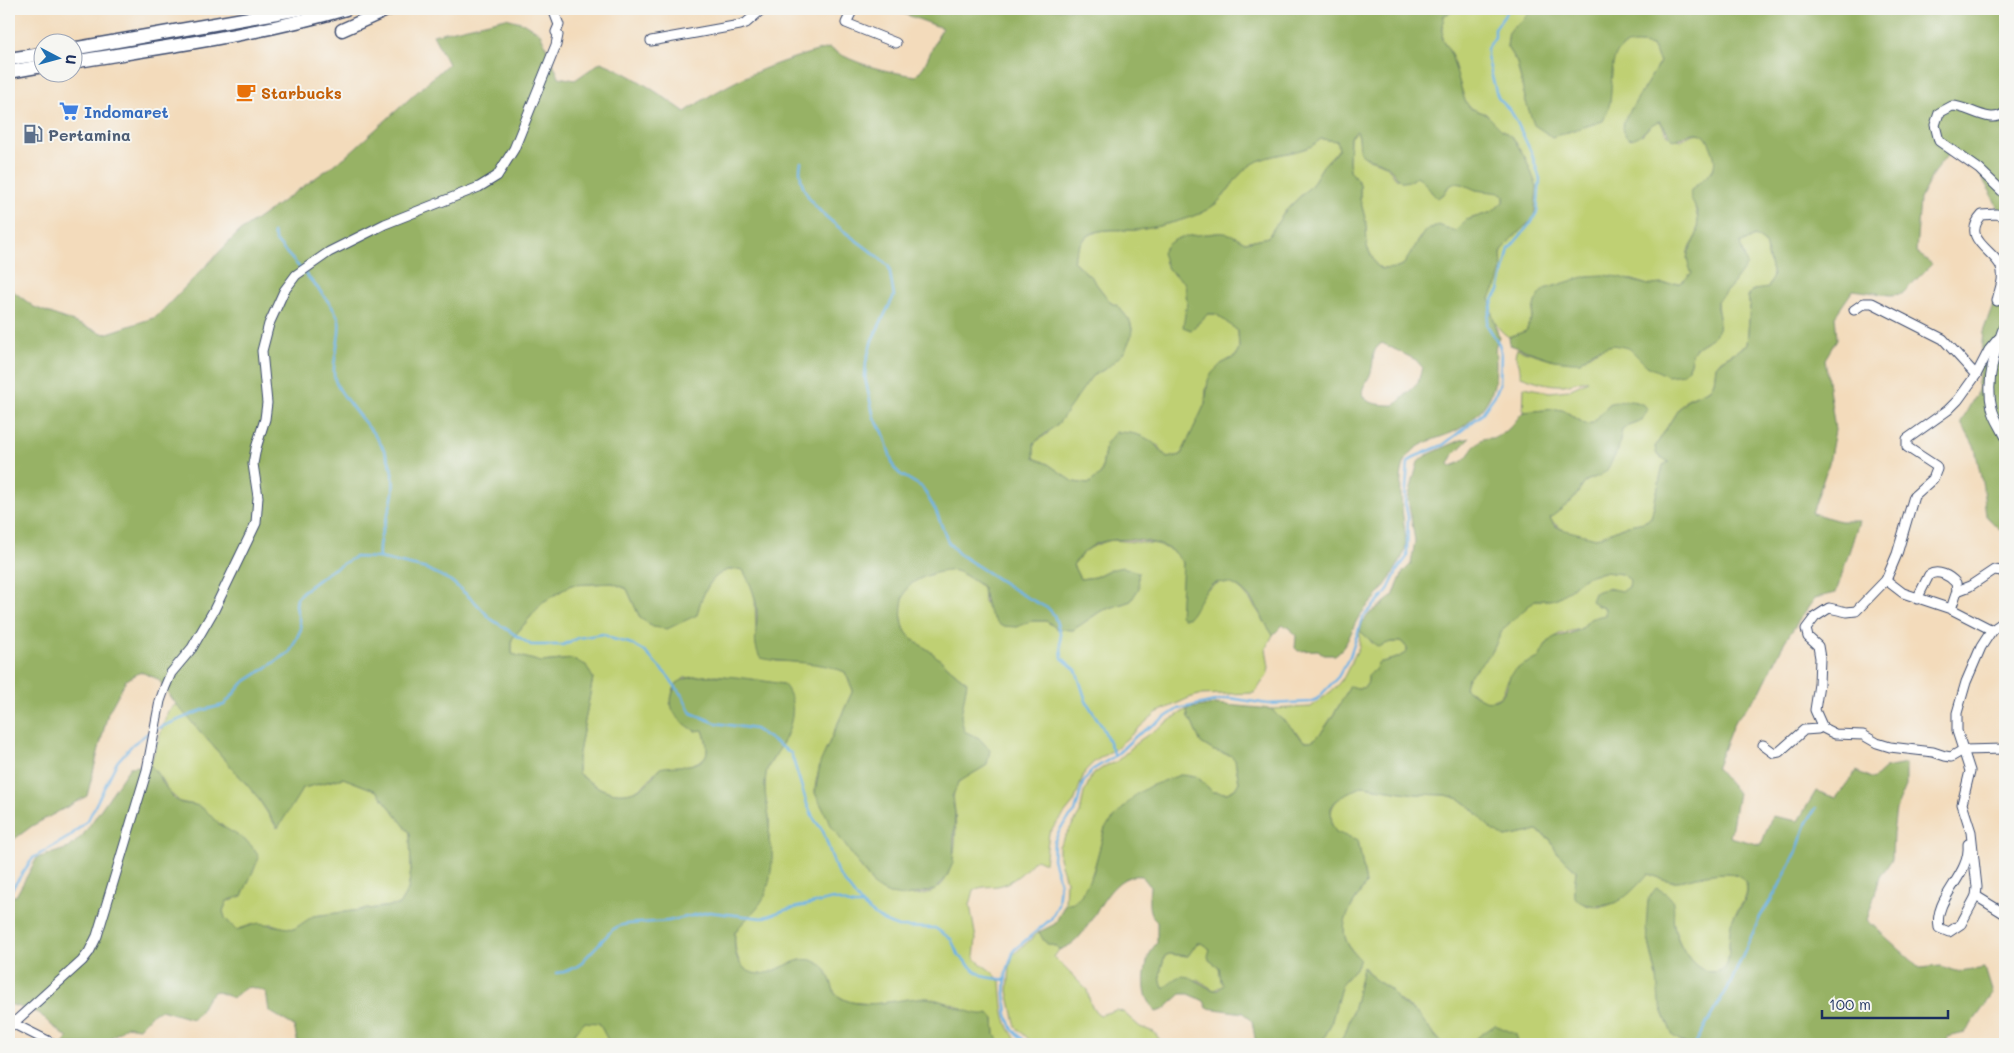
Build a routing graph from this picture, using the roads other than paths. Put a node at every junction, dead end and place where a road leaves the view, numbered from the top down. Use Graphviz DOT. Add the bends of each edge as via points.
graph roads {
  1 [pos="300,9"];
  2 [pos="346,9"];
  3 [pos="390,9"];
  4 [pos="552,9"];
  5 [pos="774,9"];
  6 [pos="853,9"];
  7 [pos="342,30"];
  8 [pos="652,41"];
  9 [pos="896,43"];
  10 [pos="82,47"];
  11 [pos="32,56"];
  12 [pos="9,59"];
  13 [pos="82,60"];
  14 [pos="32,68"];
  15 [pos="9,72"];
  16 [pos="2005,113"];
  17 [pos="2005,194"];
  18 [pos="2005,216"];
  19 [pos="2005,297"];
  20 [pos="1854,310"];
  21 [pos="2005,323"];
  22 [pos="2001,335"];
  23 [pos="1976,375"];
  24 [pos="2005,436"];
  25 [pos="2005,575"];
  26 [pos="1886,580"];
  27 [pos="1956,591"];
  28 [pos="1917,599"];
  29 [pos="1951,609"];
  30 [pos="2005,623"];
  31 [pos="1992,630"];
  32 [pos="1821,724"];
  33 [pos="1763,745"];
  34 [pos="2005,749"];
  35 [pos="1963,750"];
  36 [pos="1964,812"];
  37 [pos="1976,896"];
  38 [pos="2005,914"];
  39 [pos="10,1025"];
  40 [pos="54,1044"];
  1 -- 10 [label="highway"];
  2 -- 13 [label="highway" via="259,31"];
  3 -- 7 [label="highway"];
  4 -- 39 [label="street" via="559,25 556,45 514,149 497,176 479,187 361,235 329,252 296,275 284,291 275,308 262,351 267,403 253,464 258,496 256,523 214,610 192,648 171,673 160,701 127,840 93,944 71,972"];
  5 -- 8 [label="street" via="761,10 740,25"];
  6 -- 9 [label="street" via="846,23"];
  11 -- 12 [label="highway"];
  14 -- 15 [label="highway"];
  16 -- 17 [label="street" via="1985,115 1952,106 1939,112 1935,125 1939,141"];
  18 -- 19 [label="street" via="1982,216 1976,229 1978,243 2001,268 2003,280 1996,301"];
  20 -- 23 [label="street" via="1864,303 1872,303 1927,329 1948,344"];
  21 -- 22 [label="street"];
  22 -- 23 [label="street"];
  22 -- 24 [label="street" via="1990,393 1991,406"];
  23 -- 26 [label="street" via="1958,400 1907,439 1907,447 1937,469 1932,479 1914,496"];
  25 -- 27 [label="street" via="2002,570 1994,570"];
  26 -- 28 [label="street"];
  26 -- 32 [label="street" via="1856,611 1829,608 1806,628 1808,637 1818,646 1820,658 1815,710"];
  27 -- 28 [label="street" via="1952,578 1932,572"];
  27 -- 29 [label="street"];
  28 -- 29 [label="street"];
  29 -- 31 [label="street"];
  30 -- 31 [label="street"];
  31 -- 35 [label="street" via="1966,682 1957,713 1957,731"];
  32 -- 33 [label="street" via="1818,729 1804,730 1779,752 1774,753"];
  32 -- 35 [label="street" via="1835,734 1863,735 1877,743 1906,750 1951,756"];
  34 -- 35 [label="street"];
  35 -- 36 [label="street" via="1970,771 1963,794"];
  36 -- 37 [label="street" via="1971,832"];
  36 -- 37 [label="street" via="1968,854 1956,883 1939,910 1939,928 1949,932 1961,924"];
  37 -- 38 [label="street"];
  39 -- 40 [label="street"];
}
